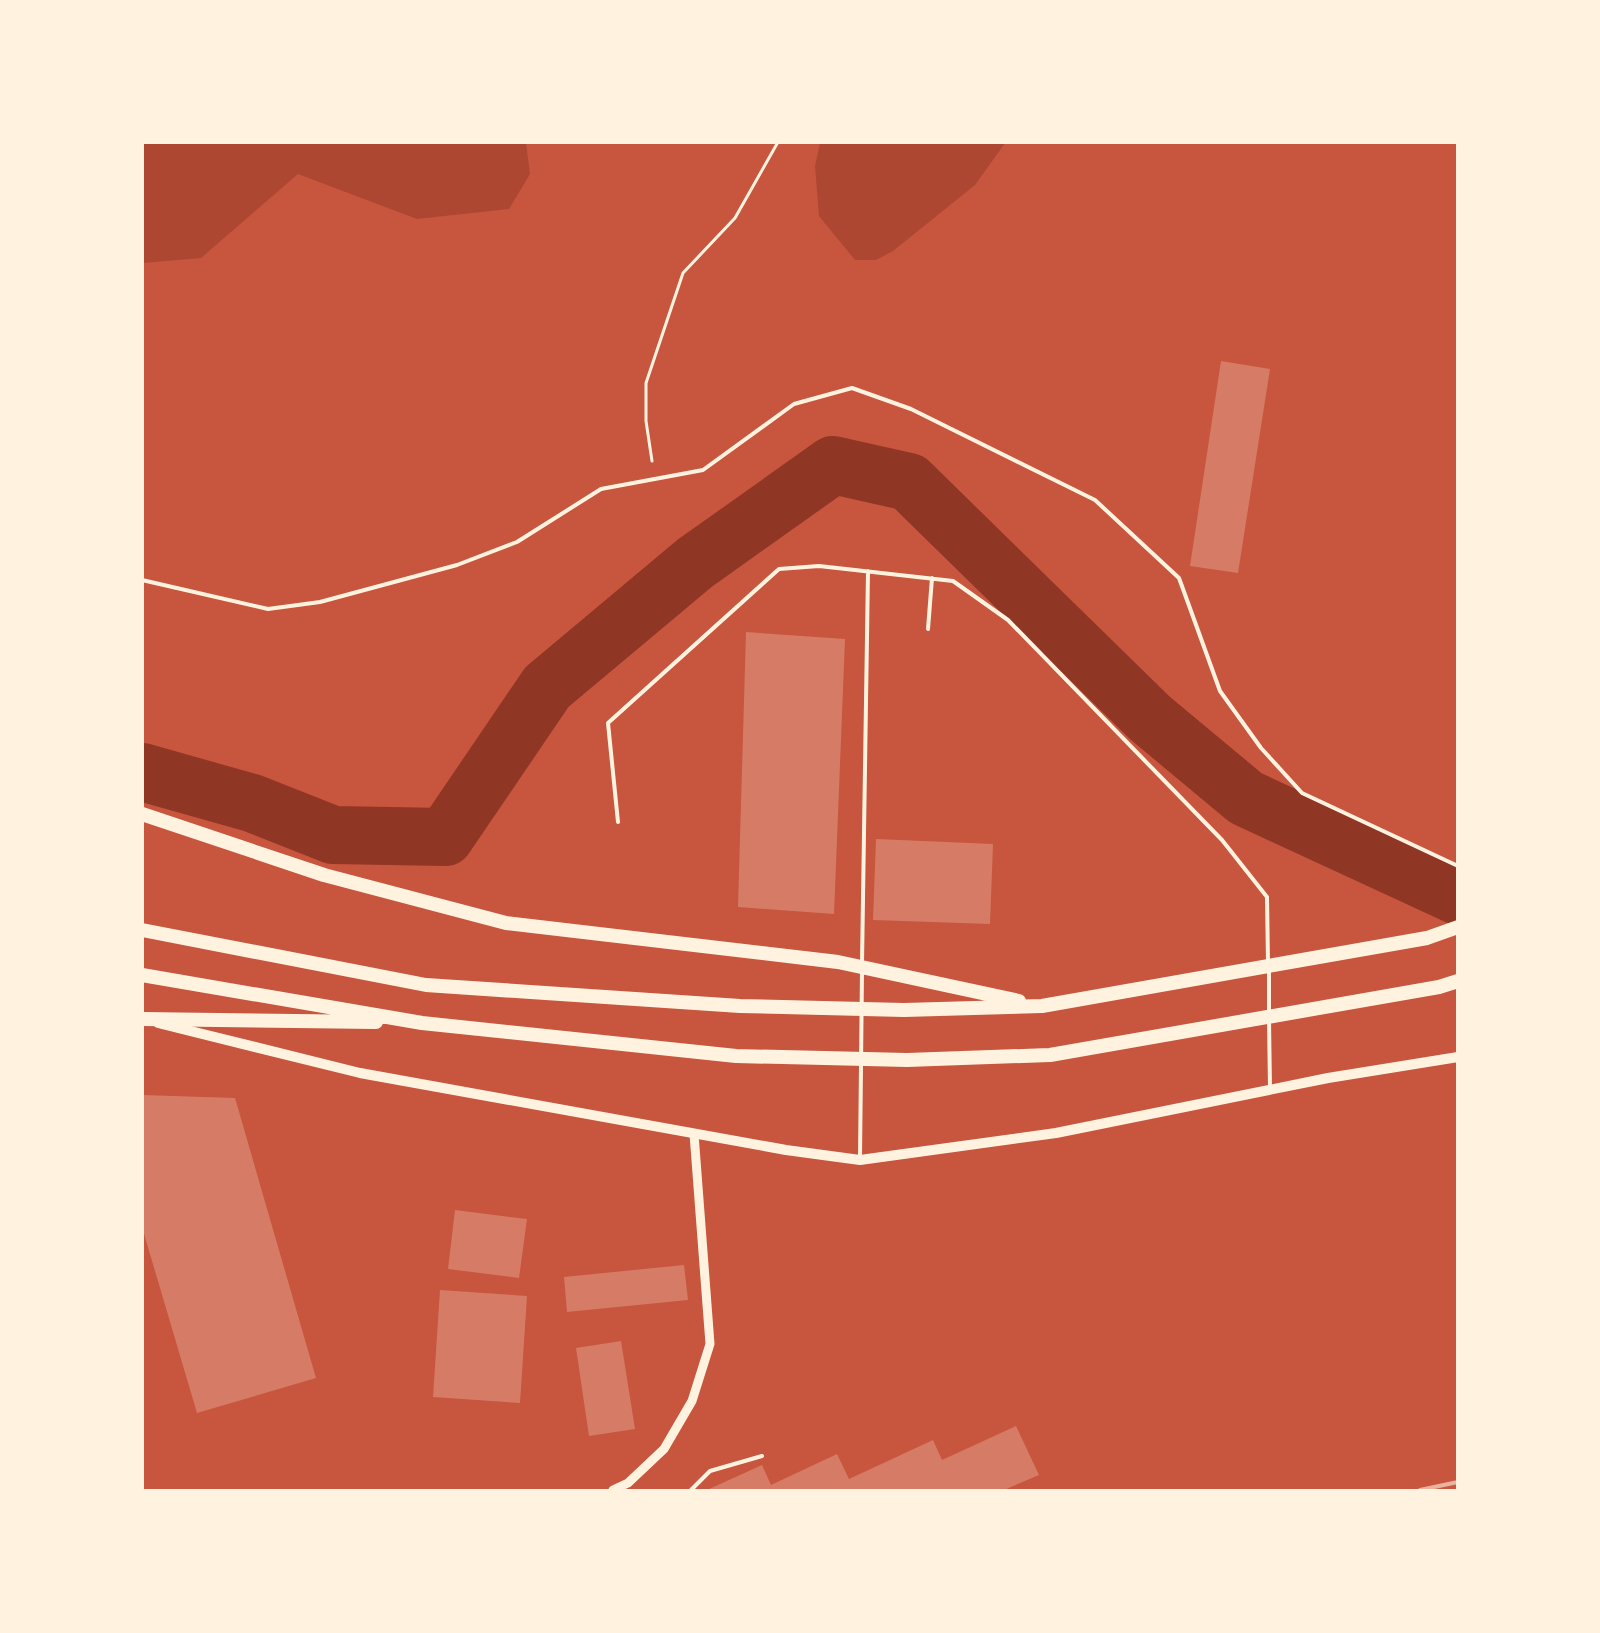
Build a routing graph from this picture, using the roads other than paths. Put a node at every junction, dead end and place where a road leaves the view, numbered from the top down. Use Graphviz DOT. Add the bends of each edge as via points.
graph roads {
  1 [pos="868,571"];
  2 [pos="932,578"];
  3 [pos="142,580"];
  4 [pos="928,629"];
  5 [pos="142,814"];
  6 [pos="618,822"];
  7 [pos="1458,866"];
  8 [pos="1458,927"];
  9 [pos="142,930"];
  10 [pos="142,975"];
  11 [pos="1458,981"];
  12 [pos="1042,1006"];
  13 [pos="142,1019"];
  14 [pos="422,1023"];
  15 [pos="1458,1057"];
  16 [pos="1270,1090"];
  17 [pos="694,1134"];
  18 [pos="860,1160"];
  19 [pos="762,1456"];
  20 [pos="613,1490"];
  21 [pos="691,1490"];
  1 -- 2 [label="lane"];
  1 -- 6 [label="lane" via="819,566 779,569 608,723"];
  1 -- 18 [label="lane"];
  2 -- 4 [label="lane"];
  2 -- 16 [label="lane" via="953,581 1008,620 1222,840 1267,897"];
  3 -- 7 [label="lane" via="268,609 320,602 457,566 517,542 601,489 703,470 794,404 852,388 912,409 1095,500 1180,578 1220,691 1260,748 1302,792"];
  5 -- 12 [label="highway" via="324,875 506,923 838,962"];
  8 -- 12 [label="highway" via="1427,938"];
  9 -- 12 [label="highway" via="426,985 740,1006 904,1010"];
  10 -- 14 [label="highway"];
  11 -- 14 [label="highway" via="1439,987 1050,1055 907,1060 736,1056"];
  13 -- 14 [label="highway"];
  13 -- 17 [label="main road" via="360,1073"];
  15 -- 16 [label="main road"];
  16 -- 18 [label="main road" via="1056,1133"];
  17 -- 18 [label="main road"];
  17 -- 20 [label="street" via="710,1344 692,1401 664,1449 628,1483"];
  19 -- 21 [label="lane" via="710,1471"];
}
